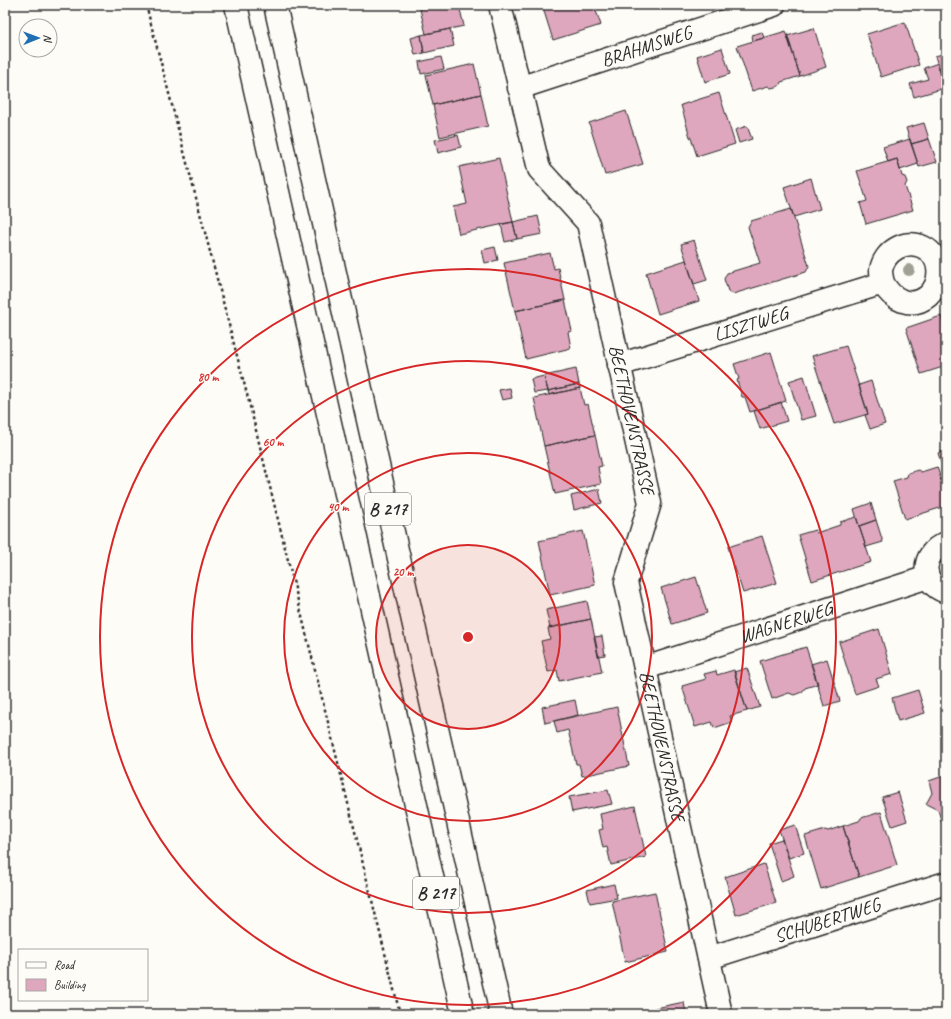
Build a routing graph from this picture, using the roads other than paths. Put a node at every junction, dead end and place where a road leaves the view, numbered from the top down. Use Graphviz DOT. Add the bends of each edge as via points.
graph roads {
  1 [pos="236,5"];
  2 [pos="275,5"];
  3 [pos="500,5"];
  4 [pos="774,5"];
  5 [pos="519,88"];
  6 [pos="882,282"];
  7 [pos="619,365"];
  8 [pos="946,542"];
  9 [pos="928,577"];
  10 [pos="946,592"];
  11 [pos="645,668"];
  12 [pos="946,883"];
  13 [pos="709,958"];
  14 [pos="463,1014"];
  15 [pos="501,1014"];
  16 [pos="721,1014"];
  1 -- 14 [label="main road, B 217"];
  2 -- 15 [label="main road, B 217"];
  3 -- 5 [label="main road, BEETHOVENSTRASSE"];
  4 -- 5 [label="main road, BRAHMSWEG"];
  5 -- 7 [label="main road, BEETHOVENSTRASSE" via="539,169 588,223"];
  6 -- 7 [label="main road, LISZTWEG"];
  7 -- 11 [label="main road, BEETHOVENSTRASSE" via="650,503 626,582"];
  8 -- 9 [label="main road" via="932,551 926,568"];
  9 -- 10 [label="main road" via="932,584"];
  9 -- 11 [label="main road, WAGNERWEG"];
  11 -- 13 [label="main road, BEETHOVENSTRASSE"];
  12 -- 13 [label="main road, SCHUBERTWEG"];
  13 -- 16 [label="main road, BEETHOVENSTRASSE"];
}
